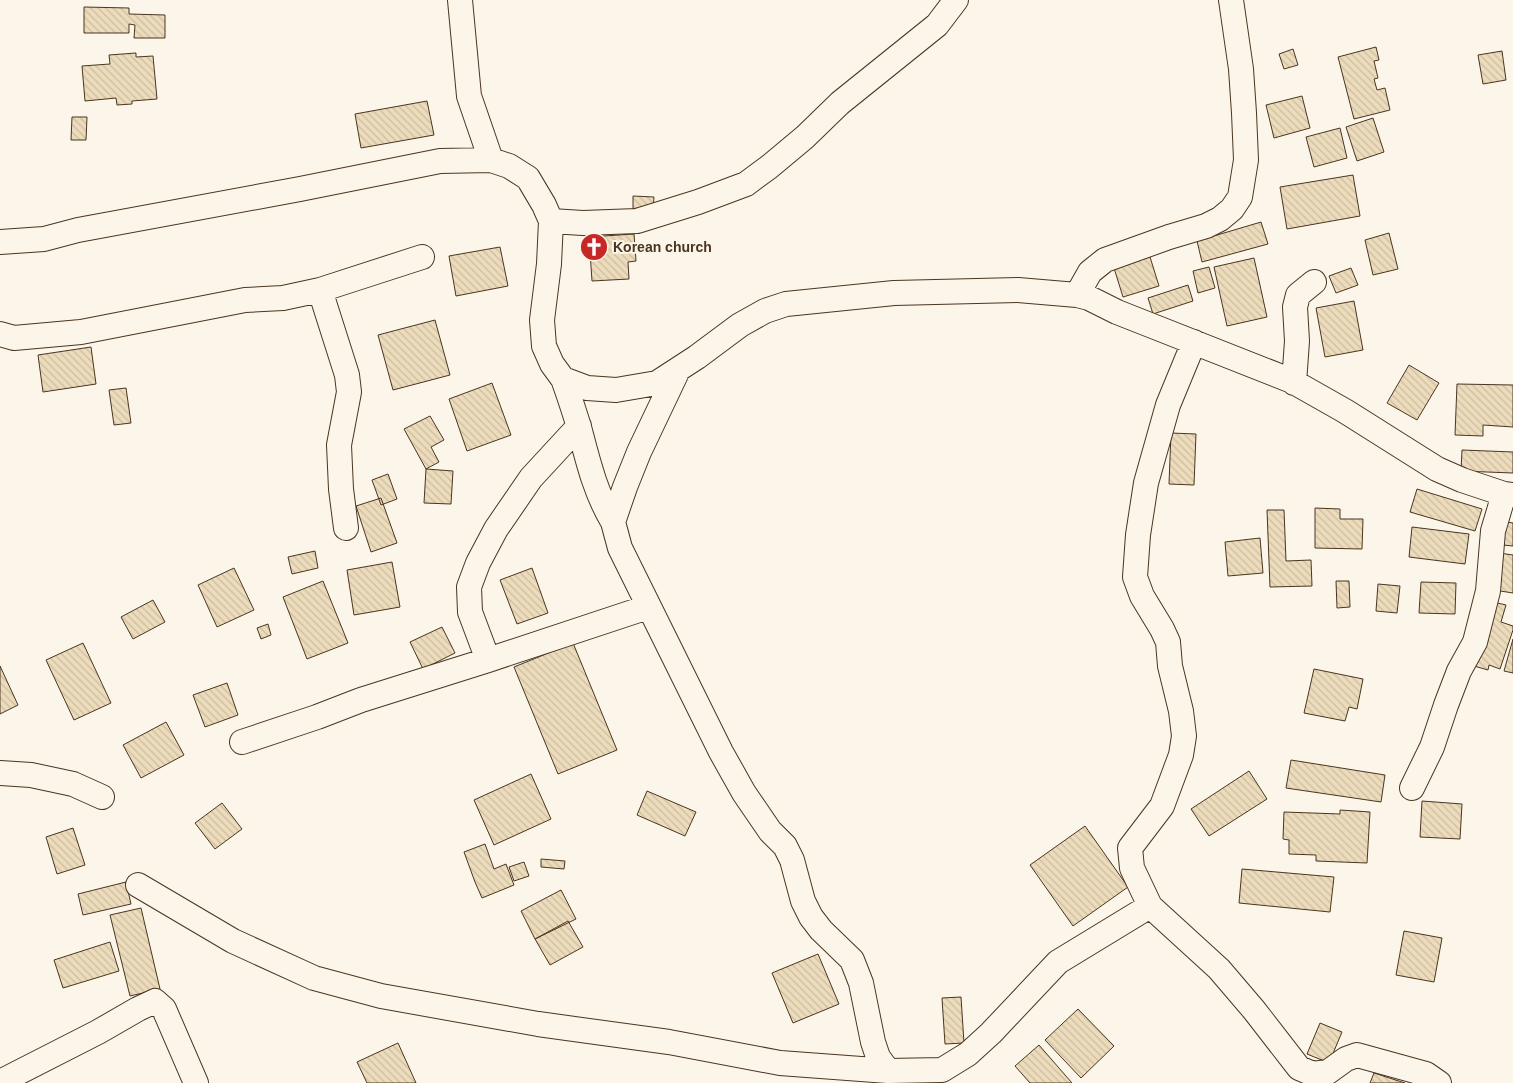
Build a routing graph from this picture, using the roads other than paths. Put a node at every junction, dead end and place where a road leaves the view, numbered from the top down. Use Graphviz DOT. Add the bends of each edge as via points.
graph roads {
  1 [pos="460,0"];
  2 [pos="956,0"];
  3 [pos="1231,0"];
  4 [pos="491,160"];
  5 [pos="551,221"];
  6 [pos="0,242"];
  7 [pos="422,257"];
  8 [pos="1314,282"];
  9 [pos="320,290"];
  10 [pos="1077,295"];
  11 [pos="0,334"];
  12 [pos="1194,342"];
  13 [pos="678,370"];
  14 [pos="563,379"];
  15 [pos="1294,383"];
  16 [pos="578,426"];
  17 [pos="1509,495"];
  18 [pos="613,522"];
  19 [pos="346,528"];
  20 [pos="648,607"];
  21 [pos="488,660"];
  22 [pos="242,742"];
  23 [pos="0,773"];
  24 [pos="1412,788"];
  25 [pos="102,797"];
  26 [pos="138,885"];
  27 [pos="1150,906"];
  28 [pos="888,1071"];
  29 [pos="0,1082"];
  30 [pos="196,1083"];
  31 [pos="1439,1083"];
  1 -- 4 [label="street" via="469,96"];
  2 -- 5 [label="street" via="937,25 746,184 637,221"];
  3 -- 10 [label="street" via="1244,113 1246,160 1240,197 1232,209 1206,226 1105,260 1090,272"];
  4 -- 5 [label="street" via="528,178"];
  4 -- 6 [label="street" via="440,161 107,224 44,239"];
  5 -- 14 [label="street" via="542,320 544,346"];
  7 -- 9 [label="street"];
  8 -- 15 [label="street" via="1298,295 1295,307"];
  9 -- 11 [label="street" via="283,298 245,300 81,332 14,338"];
  9 -- 19 [label="street" via="347,375 349,392 339,445"];
  10 -- 12 [label="street"];
  10 -- 13 [label="street" via="1018,290 894,293 786,304 740,324"];
  12 -- 15 [label="street"];
  12 -- 27 [label="street" via="1168,406 1146,483 1138,535 1135,577 1168,642 1184,736 1181,755 1162,806 1130,848 1132,868"];
  13 -- 14 [label="street" via="657,383 616,390 587,388"];
  13 -- 18 [label="street" via="639,452"];
  14 -- 16 [label="street"];
  15 -- 17 [label="street" via="1436,468"];
  16 -- 18 [label="street" via="593,480"];
  16 -- 21 [label="street" via="531,478 496,529 478,563 469,587 470,612"];
  17 -- 24 [label="street" via="1493,531 1488,591 1475,642 1459,671 1432,747"];
  18 -- 20 [label="street" via="620,548"];
  20 -- 21 [label="street"];
  20 -- 28 [label="street" via="744,793 770,831 785,846 811,917 852,960 861,983 873,1042"];
  21 -- 22 [label="street"];
  23 -- 25 [label="street" via="73,784"];
  26 -- 28 [label="street" via="233,942 314,978 381,996 780,1063"];
  27 -- 28 [label="street" via="1058,962 968,1054 942,1070"];
  27 -- 31 [label="street" via="1219,968 1299,1068 1313,1074 1328,1072 1357,1055 1426,1074"];
  29 -- 30 [label="street" via="155,1001 164,1008"];
}
